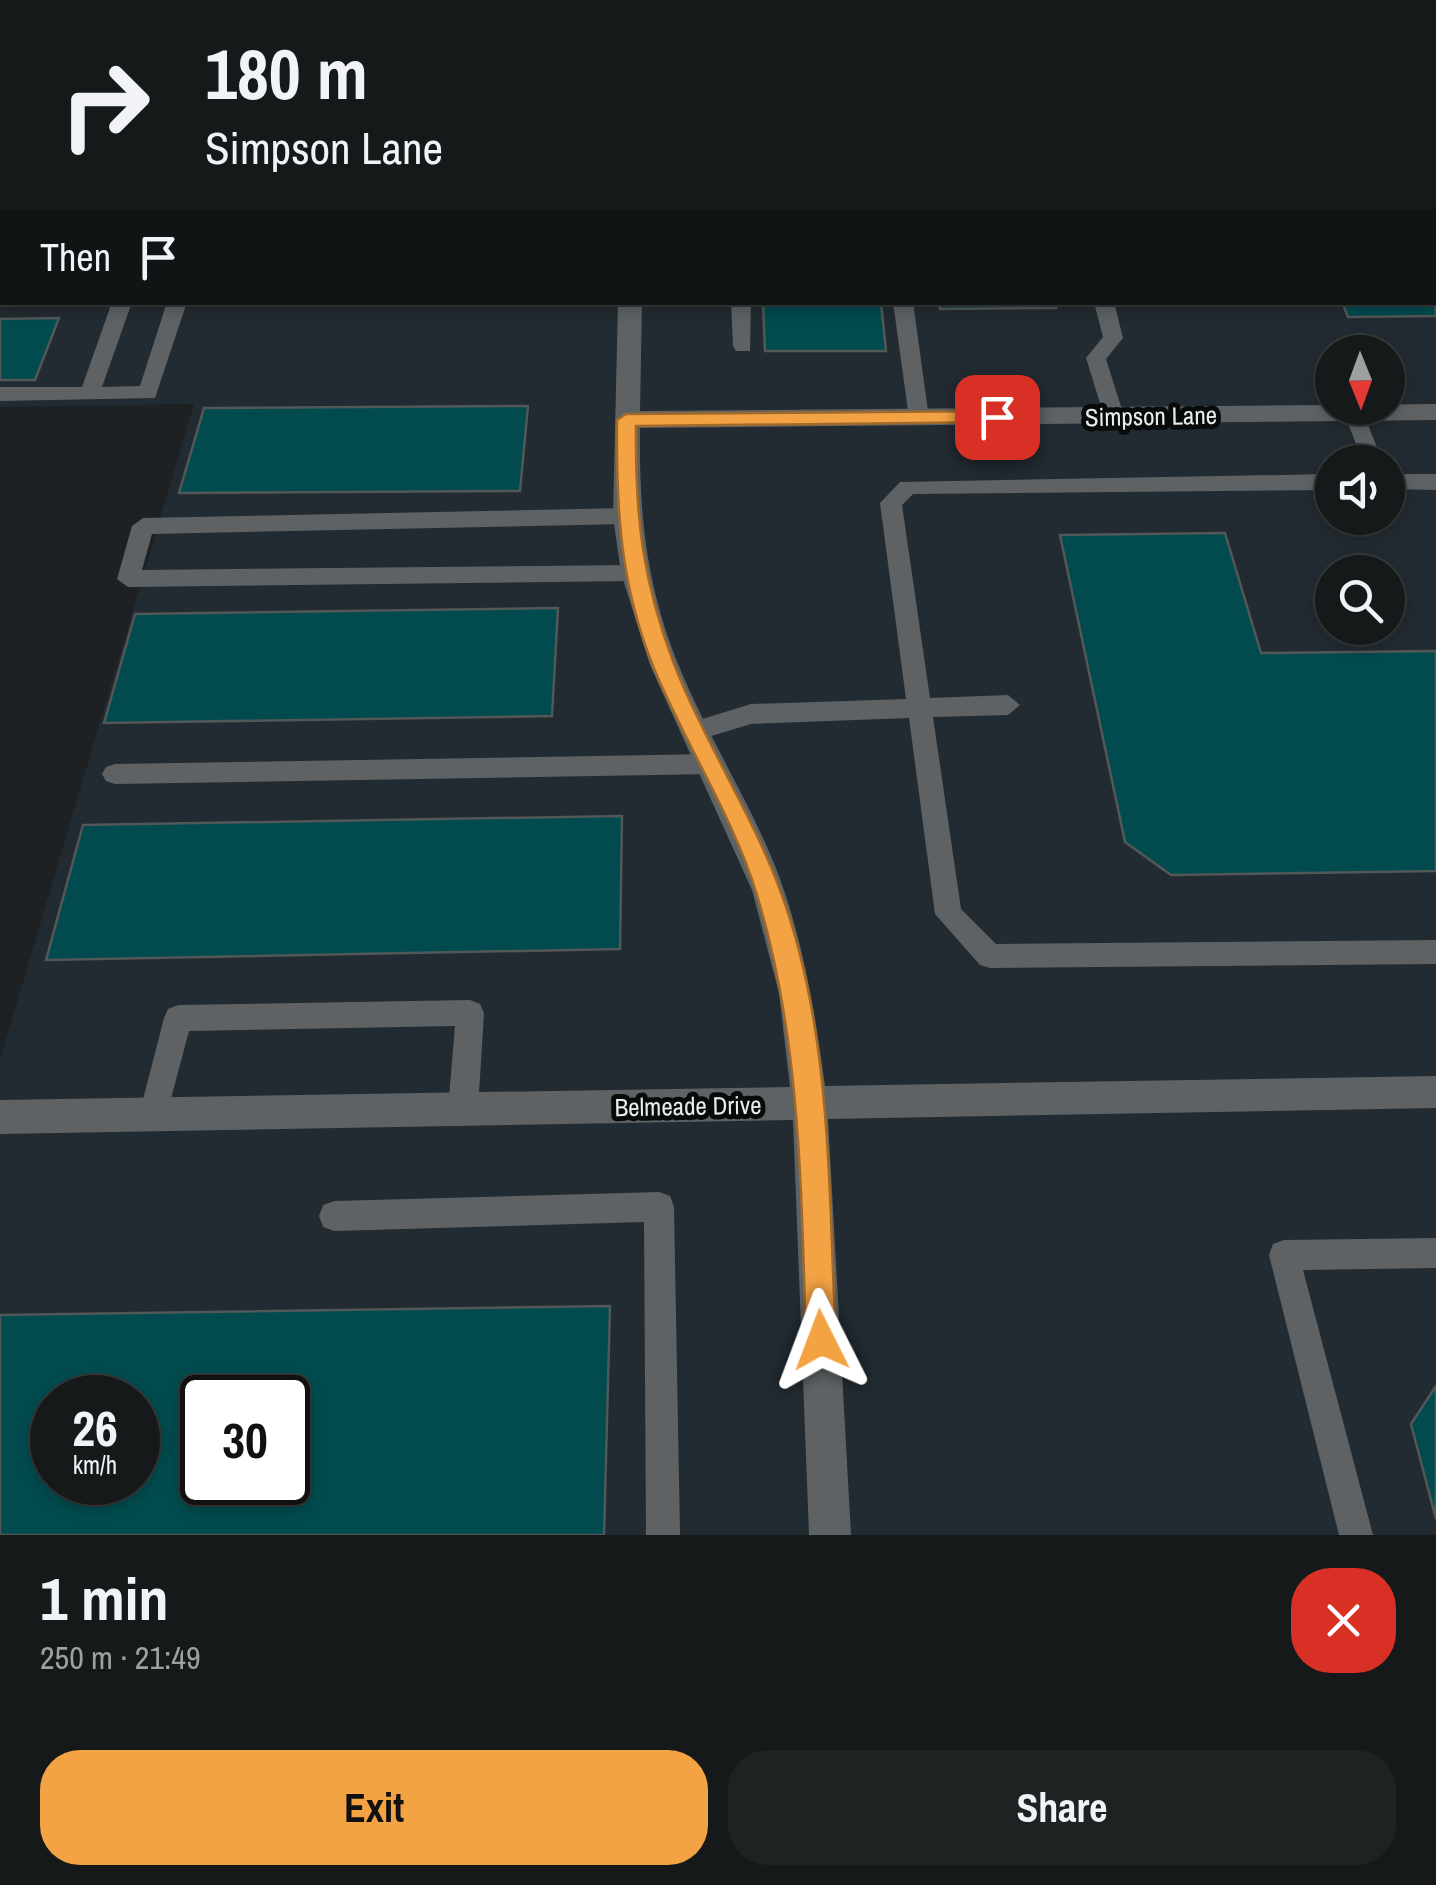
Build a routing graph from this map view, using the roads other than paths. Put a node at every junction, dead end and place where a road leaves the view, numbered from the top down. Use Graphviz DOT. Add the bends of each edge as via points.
graph roads {
  1 [pos="121,305"];
  2 [pos="176,305"];
  3 [pos="630,305"];
  4 [pos="741,305"];
  5 [pos="903,305"];
  6 [pos="1105,305"];
  7 [pos="742,346"];
  8 [pos="90,393"];
  9 [pos="0,394"];
  10 [pos="1436,412"];
  11 [pos="1405,413"];
  12 [pos="1315,414"];
  13 [pos="1114,416"];
  14 [pos="919,418"];
  15 [pos="626,420"];
  16 [pos="1315,482"];
  17 [pos="1405,482"];
  18 [pos="1436,482"];
  19 [pos="626,516"];
  20 [pos="635,573"];
  21 [pos="1008,704"];
  22 [pos="919,706"];
  23 [pos="695,731"];
  24 [pos="713,764"];
  25 [pos="115,774"];
  26 [pos="1436,952"];
  27 [pos="1436,1092"];
  28 [pos="810,1105"];
  29 [pos="463,1109"];
  30 [pos="154,1115"];
  31 [pos="0,1117"];
  32 [pos="334,1216"];
  33 [pos="1436,1253"];
  34 [pos="662,1535"];
  35 [pos="830,1535"];
  36 [pos="1356,1535"];
  1 -- 8 [label="lane"];
  2 -- 8 [label="lane" via="148,392"];
  3 -- 15 [label="street"];
  4 -- 7 [label="lane"];
  5 -- 14 [label="lane"];
  6 -- 13 [label="lane" via="1113,338 1096,358"];
  8 -- 9 [label="lane"];
  10 -- 11 [label="street, Simpson Lane"];
  12 -- 13 [label="street, Simpson Lane"];
  13 -- 14 [label="street, Simpson Lane"];
  14 -- 15 [label="street, Simpson Lane"];
  15 -- 19 [label="street"];
  16 -- 22 [label="lane" via="908,487 891,502"];
  17 -- 18 [label="lane"];
  19 -- 20 [label="street"];
  19 -- 20 [label="lane" via="143,526 128,579"];
  20 -- 23 [label="street" via="664,666"];
  21 -- 22 [label="lane"];
  22 -- 23 [label="lane" via="751,714"];
  22 -- 26 [label="lane" via="948,914 990,956"];
  23 -- 24 [label="street"];
  24 -- 25 [label="lane"];
  24 -- 28 [label="street" via="768,890 796,993"];
  27 -- 28 [label="street, Belmeade Drive"];
  28 -- 29 [label="street, Belmeade Drive"];
  28 -- 35 [label="street"];
  29 -- 30 [label="street, Belmeade Drive"];
  29 -- 30 [label="lane" via="470,1013 178,1018"];
  30 -- 31 [label="street, Belmeade Drive"];
  32 -- 34 [label="lane" via="659,1207"];
  33 -- 36 [label="lane" via="1284,1254"];
}
